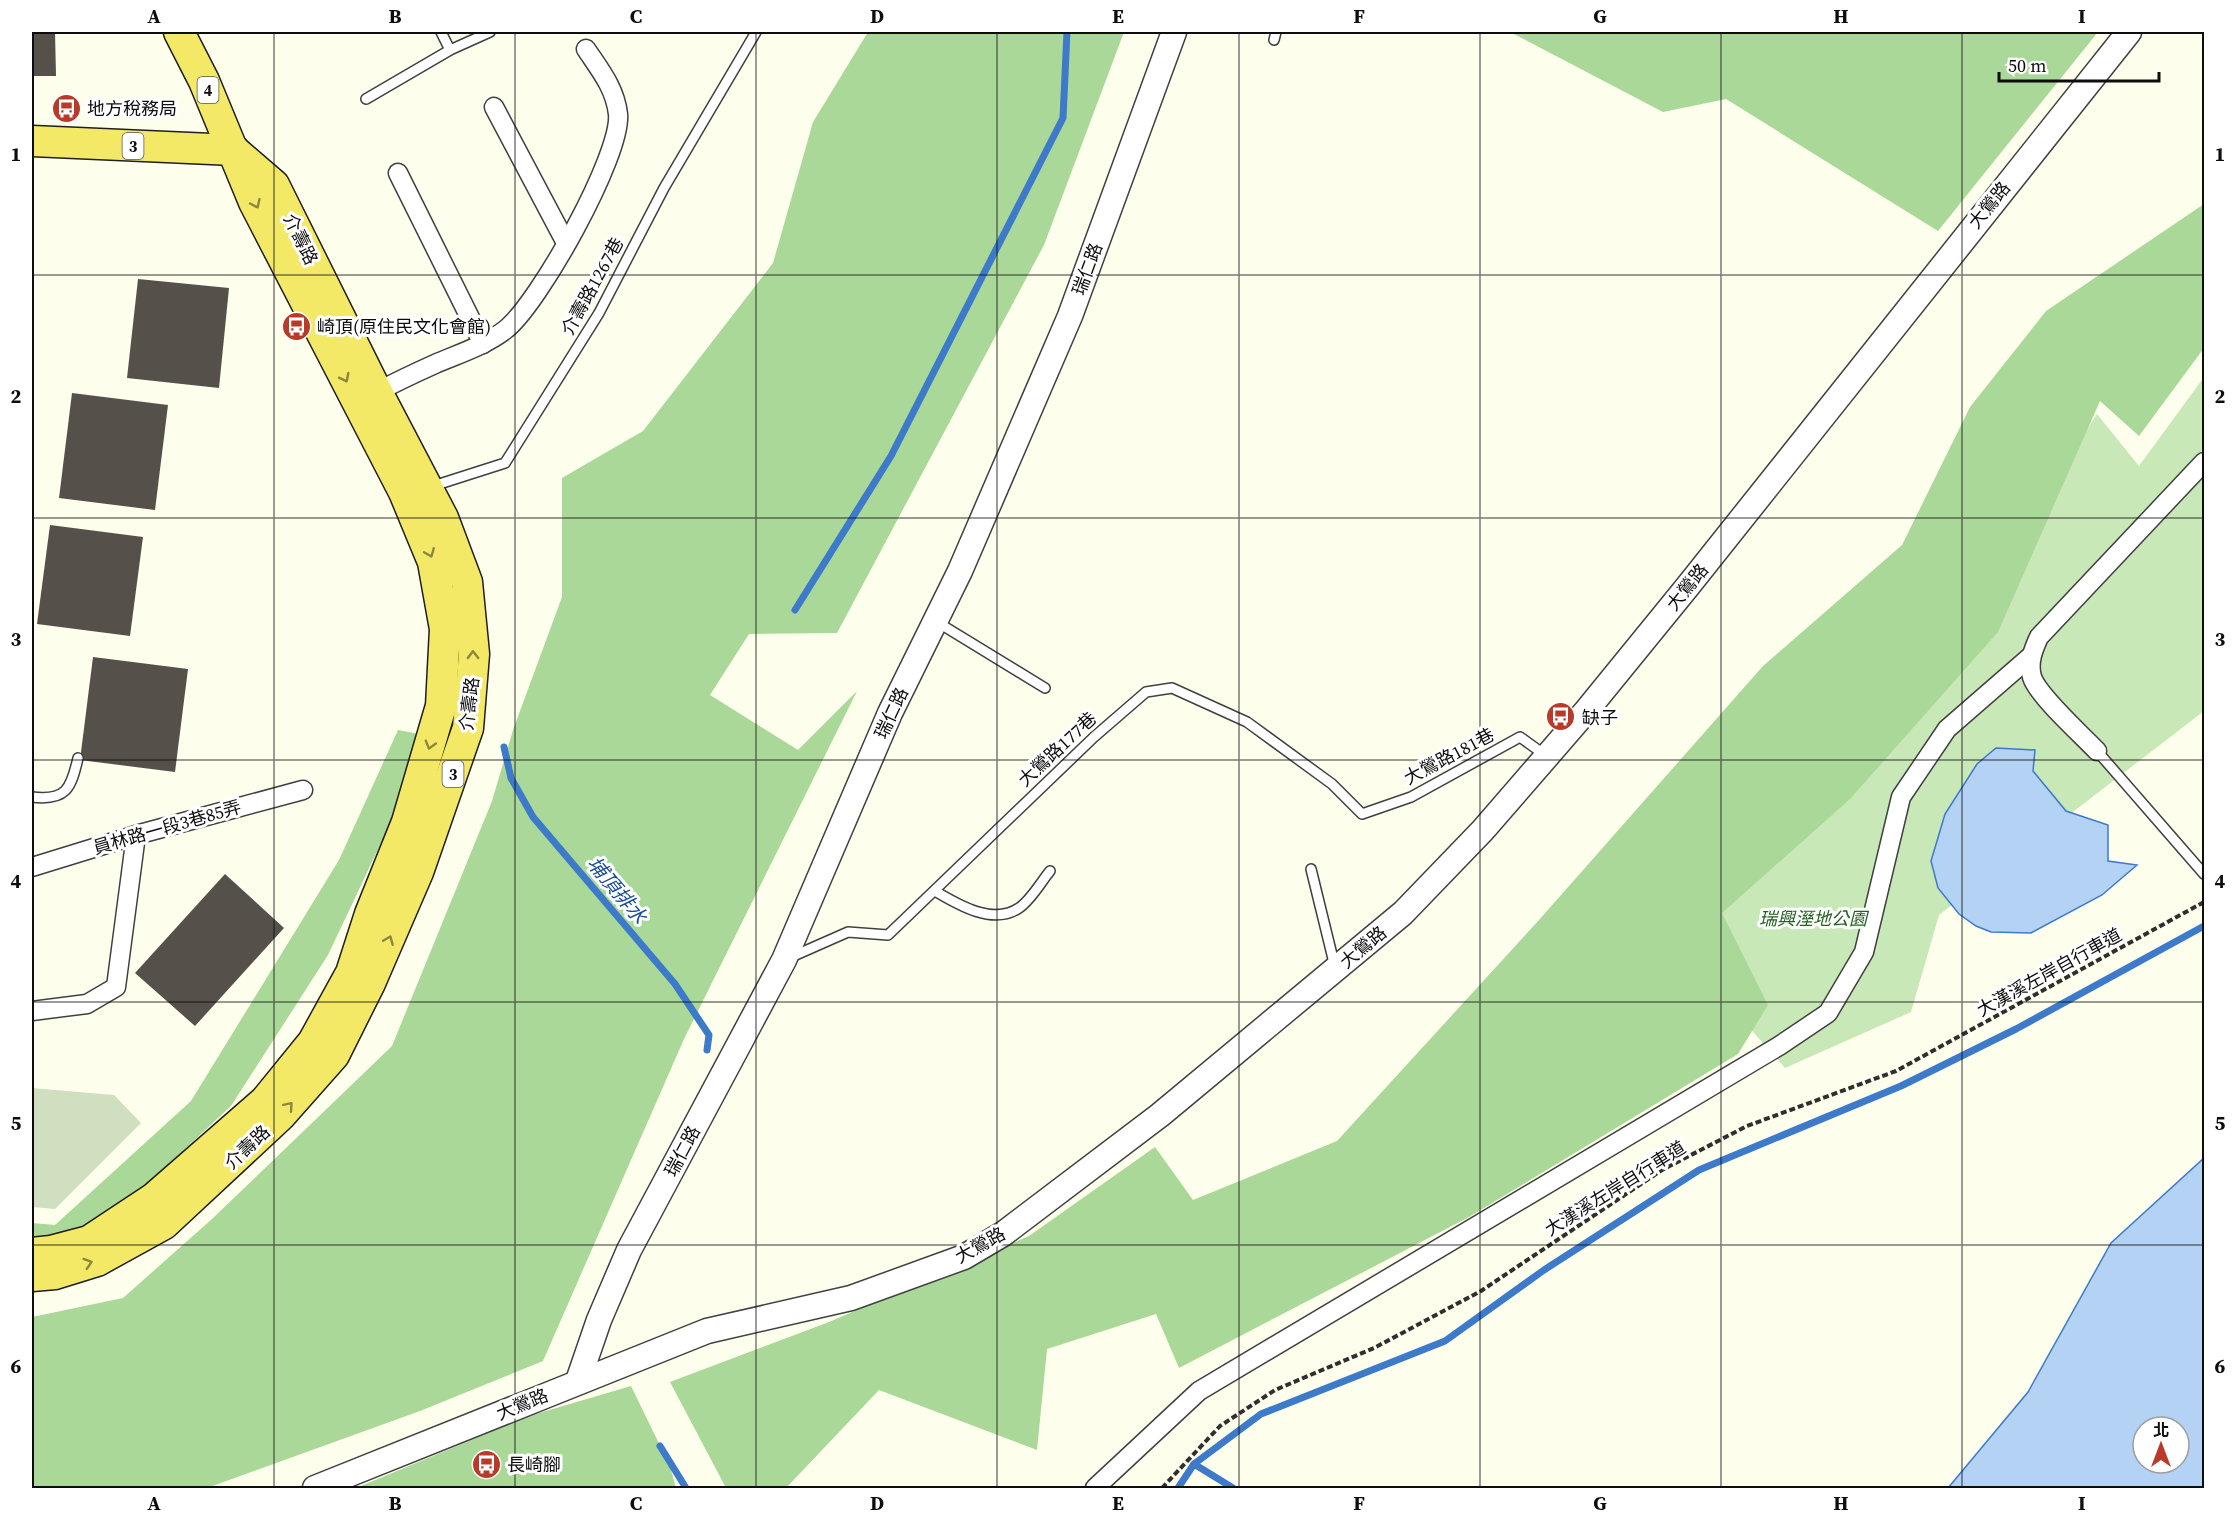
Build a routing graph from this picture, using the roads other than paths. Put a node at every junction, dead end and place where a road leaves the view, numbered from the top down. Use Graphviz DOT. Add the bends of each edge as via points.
graph roads {
  1 [pos="179,32"];
  2 [pos="441,32"];
  3 [pos="490,32"];
  4 [pos="756,32"];
  5 [pos="1174,32"];
  6 [pos="2129,32"];
  7 [pos="586,49"];
  8 [pos="450,50"];
  9 [pos="366,99"];
  10 [pos="494,107"];
  11 [pos="32,141"];
  12 [pos="234,150"];
  13 [pos="398,173"];
  14 [pos="566,243"];
  15 [pos="483,344"];
  16 [pos="377,392"];
  17 [pos="2205,462"];
  18 [pos="416,489"];
  19 [pos="935,621"];
  20 [pos="2031,656"];
  21 [pos="1045,688"];
  22 [pos="2097,751"];
  23 [pos="1547,756"];
  24 [pos="78,758"];
  25 [pos="303,790"];
  26 [pos="32,797"];
  27 [pos="1362,814"];
  28 [pos="136,835"];
  29 [pos="32,867"];
  30 [pos="1311,869"];
  31 [pos="1050,872"];
  32 [pos="2205,874"];
  33 [pos="935,891"];
  34 [pos="784,960"];
  35 [pos="1335,970"];
  36 [pos="32,1011"];
  37 [pos="32,1253"];
  38 [pos="32,1276"];
  39 [pos="578,1381"];
  40 [pos="315,1488"];
  41 [pos="1095,1488"];
  1 -- 12 [label="main road, 介壽路 / 4"];
  2 -- 8 [label="lane"];
  3 -- 8 [label="lane"];
  4 -- 18 [label="lane, 介壽路1267巷" via="664,188 599,313 505,463"];
  5 -- 19 [label="street, 瑞仁路" via="1070,316"];
  6 -- 23 [label="street, 大鶯路" via="1688,586"];
  7 -- 14 [label="street" via="613,89 618,117 604,171"];
  8 -- 9 [label="lane"];
  10 -- 14 [label="street"];
  11 -- 12 [label="main road, 3"];
  12 -- 16 [label="main road, 介壽路 / 3" via="274,185"];
  12 -- 18 [label="main road, 介壽路 / 3, one-way" via="254,202"];
  13 -- 15 [label="street"];
  14 -- 15 [label="street" via="537,291 506,330"];
  15 -- 16 [label="street"];
  16 -- 18 [label="main road, 介壽路 / 3"];
  17 -- 20 [label="street" via="2038,637"];
  18 -- 37 [label="main road, 介壽路 / 3, one-way" via="445,629 441,706 407,822 351,973 312,1042 265,1101 154,1198 89,1241"];
  38 -- 18 [label="main road, 介壽路 / 3, one-way" via="55,1274 97,1261 164,1224 280,1116 334,1055 370,983 418,872 468,728 474,654 466,582 443,518"];
  19 -- 21 [label="lane"];
  19 -- 34 [label="street, 瑞仁路" via="890,713"];
  20 -- 22 [label="street" via="2032,678 2043,694"];
  20 -- 41 [label="street" via="1947,729 1901,797 1864,952 1828,1012 1759,1059 1199,1391"];
  22 -- 32 [label="lane"];
  23 -- 27 [label="lane, 大鶯路181巷" via="1520,737 1411,796"];
  23 -- 35 [label="street, 大鶯路" via="1403,913"];
  24 -- 26 [label="lane" via="67,791 50,799"];
  25 -- 28 [label="street, 員林路一段3巷85弄"];
  27 -- 33 [label="lane, 大鶯路177巷" via="1332,784 1248,722 1172,688 1146,692 1094,736"];
  28 -- 29 [label="street, 員林路一段3巷85弄"];
  28 -- 36 [label="street" via="116,987 87,1004"];
  30 -- 35 [label="lane"];
  31 -- 33 [label="lane" via="1019,908 1008,912 963,909"];
  33 -- 34 [label="lane, 大鶯路177巷" via="888,935 848,932"];
  34 -- 39 [label="street, 瑞仁路" via="629,1250"];
  35 -- 39 [label="street, 大鶯路" via="1160,1115 1003,1234 964,1257 851,1298 707,1331"];
  39 -- 40 [label="street, 大鶯路"];
}
